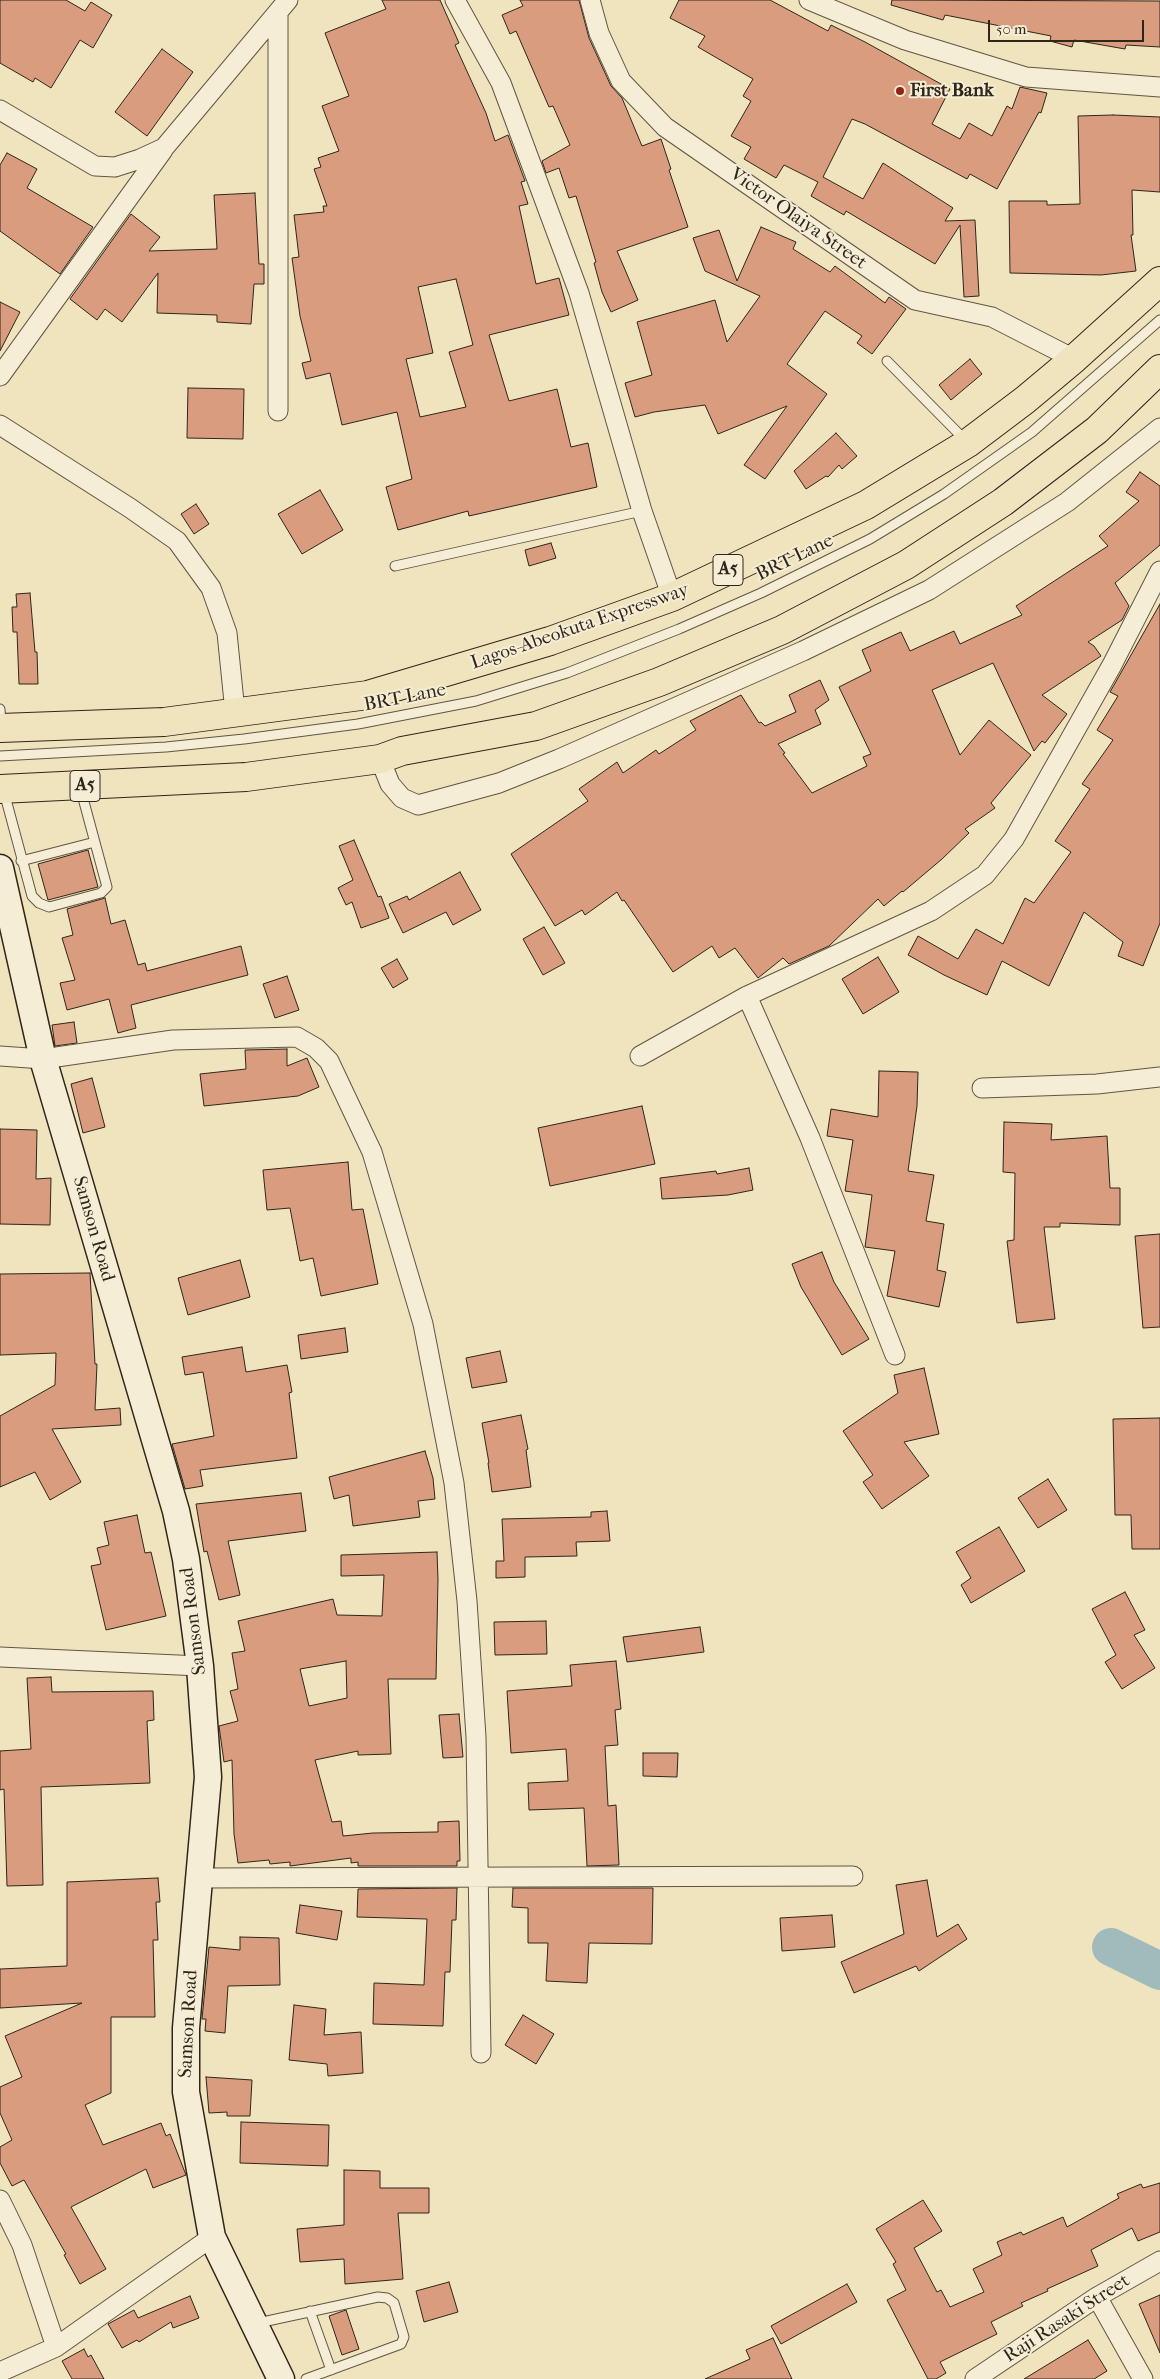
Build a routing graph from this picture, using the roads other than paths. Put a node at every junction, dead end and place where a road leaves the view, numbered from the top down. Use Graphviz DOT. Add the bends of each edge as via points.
graph roads {
  1 [pos="455,0"];
  2 [pos="590,0"];
  3 [pos="809,0"];
  4 [pos="283,6"];
  5 [pos="1160,87"];
  6 [pos="0,110"];
  7 [pos="164,148"];
  8 [pos="1160,281"];
  9 [pos="1160,320"];
  10 [pos="1074,359"];
  11 [pos="887,361"];
  12 [pos="1160,369"];
  13 [pos="0,376"];
  14 [pos="278,411"];
  15 [pos="0,425"];
  16 [pos="1160,428"];
  17 [pos="968,443"];
  18 [pos="642,511"];
  19 [pos="395,566"];
  20 [pos="1160,572"];
  21 [pos="672,597"];
  22 [pos="232,713"];
  23 [pos="0,722"];
  24 [pos="165,734"];
  25 [pos="0,756"];
  26 [pos="380,759"];
  27 [pos="80,786"];
  28 [pos="2,789"];
  29 [pos="95,842"];
  30 [pos="11,865"];
  31 [pos="747,996"];
  32 [pos="0,1056"];
  33 [pos="640,1056"];
  34 [pos="43,1059"];
  35 [pos="1160,1077"];
  36 [pos="982,1088"];
  37 [pos="895,1355"];
  38 [pos="0,1657"];
  39 [pos="200,1666"];
  40 [pos="853,1876"];
  41 [pos="478,1877"];
  42 [pos="199,1878"];
  43 [pos="480,2053"];
  44 [pos="0,2200"];
  45 [pos="212,2238"];
  46 [pos="1160,2261"];
  47 [pos="1097,2297"];
  48 [pos="310,2311"];
  49 [pos="254,2324"];
  50 [pos="56,2347"];
  51 [pos="331,2370"];
  52 [pos="0,2372"];
  53 [pos="281,2379"];
  54 [pos="306,2379"];
  55 [pos="975,2379"];
  56 [pos="1143,2379"];
  1 -- 18 [label="street" via="501,83 579,293"];
  2 -- 10 [label="street, Victor Olaiya Street" via="599,33 621,81 665,127 915,300 992,317"];
  3 -- 5 [label="street" via="904,40 1026,77"];
  4 -- 7 [label="street"];
  4 -- 14 [label="street"];
  6 -- 7 [label="street" via="95,166 115,167"];
  7 -- 13 [label="street"];
  8 -- 10 [label="highway, Lagos-Abeokuta Expressway / A5"];
  9 -- 24 [label="lane, BRT Lane" via="1032,432 944,494 870,539 679,629 567,672 476,701 358,724 244,739"];
  10 -- 17 [label="highway, Lagos-Abeokuta Expressway / A5"];
  11 -- 17 [label="lane"];
  12 -- 26 [label="highway, A5" via="1097,430 1003,502 906,565 782,630 659,682 536,726 402,751"];
  15 -- 22 [label="street" via="177,541 211,588 227,633"];
  16 -- 26 [label="street" via="1067,502 929,590 737,682 559,759 499,783 418,805 402,798 390,784"];
  17 -- 21 [label="highway, Lagos-Abeokuta Expressway / A5" via="866,505"];
  18 -- 19 [label="lane"];
  18 -- 21 [label="street"];
  20 -- 31 [label="street" via="1112,666 1014,839 984,875 931,911"];
  21 -- 22 [label="highway, Lagos-Abeokuta Expressway / A5" via="550,641 368,694"];
  22 -- 24 [label="highway, Lagos-Abeokuta Expressway / A5"];
  23 -- 24 [label="highway, Lagos-Abeokuta Expressway / A5"];
  24 -- 25 [label="lane, BRT Lane"];
  26 -- 27 [label="highway, A5" via="246,777"];
  27 -- 28 [label="highway, A5"];
  27 -- 29 [label="lane"];
  28 -- 30 [label="lane"];
  29 -- 30 [label="lane"];
  29 -- 30 [label="lane" via="107,887 101,893 49,907 32,896"];
  30 -- 34 [label="street, Samson Road"];
  31 -- 33 [label="street"];
  31 -- 37 [label="street" via="810,1138"];
  32 -- 34 [label="street"];
  34 -- 39 [label="street, Samson Road" via="176,1511 192,1596"];
  34 -- 41 [label="street" via="173,1040 297,1037 316,1048 329,1061 378,1171 423,1324 454,1483 467,1601 476,1737"];
  35 -- 36 [label="street" via="1098,1084"];
  38 -- 39 [label="street"];
  39 -- 42 [label="street, Samson Road" via="208,1777"];
  40 -- 41 [label="street"];
  41 -- 42 [label="street"];
  41 -- 43 [label="street"];
  42 -- 45 [label="street, Samson Road" via="186,2028 186,2092"];
  44 -- 50 [label="street" via="22,2246"];
  45 -- 49 [label="street, Samson Road"];
  45 -- 50 [label="street"];
  46 -- 47 [label="street, Raji Rasaki Street"];
  47 -- 55 [label="street, Raji Rasaki Street"];
  47 -- 56 [label="street"];
  48 -- 49 [label="lane"];
  48 -- 51 [label="lane"];
  48 -- 51 [label="lane" via="378,2297 394,2303 404,2337 401,2344"];
  49 -- 53 [label="street, Samson Road"];
  50 -- 52 [label="street"];
  51 -- 54 [label="lane"];
}
